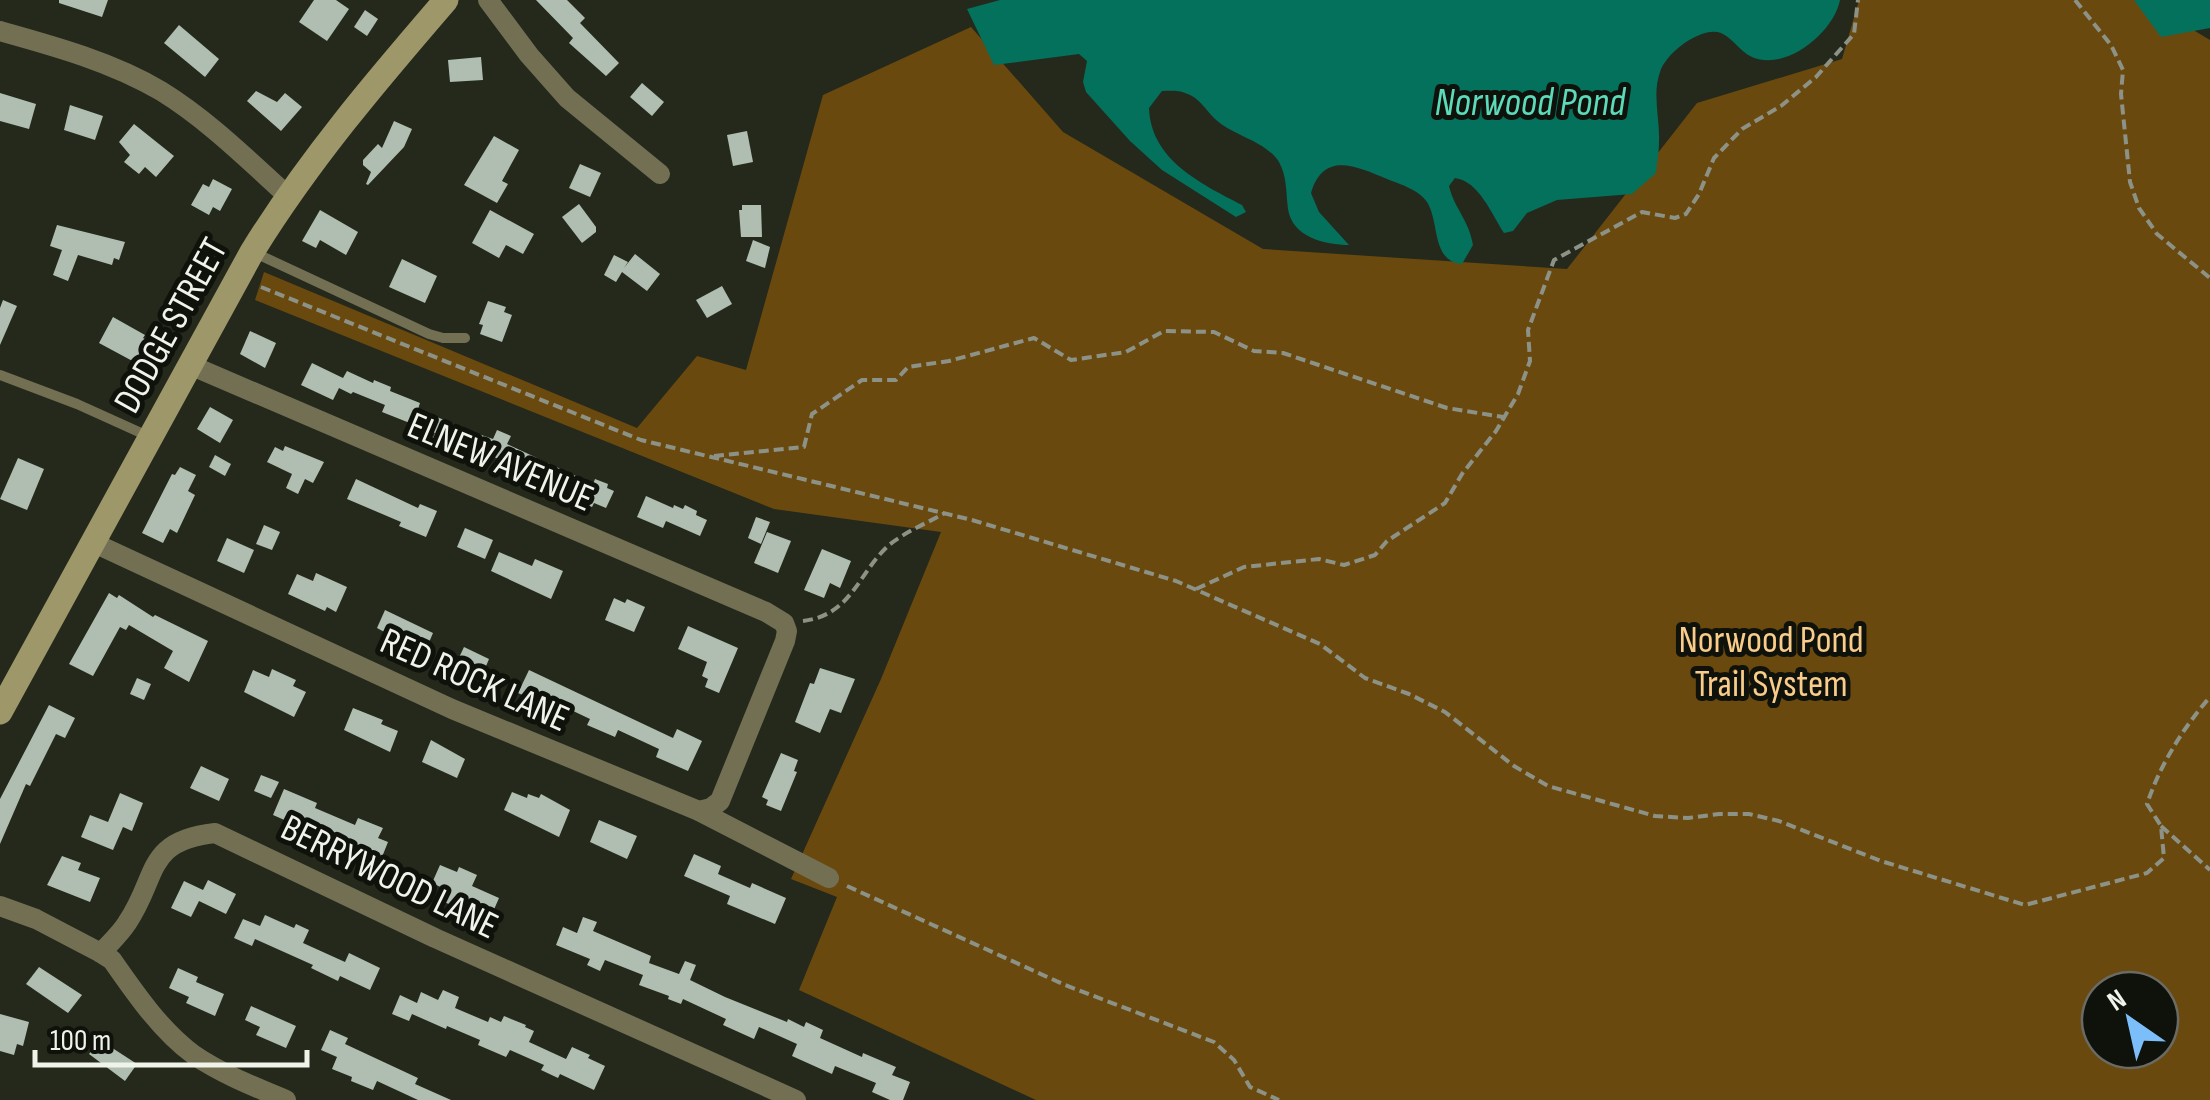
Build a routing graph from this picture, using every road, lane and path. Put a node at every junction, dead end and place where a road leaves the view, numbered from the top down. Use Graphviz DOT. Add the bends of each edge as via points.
graph roads {
  1 [pos="446,0"];
  2 [pos="488,0"];
  3 [pos="1858,0"];
  4 [pos="2075,0"];
  5 [pos="0,31"];
  6 [pos="660,174"];
  7 [pos="288,196"];
  8 [pos="252,252"];
  9 [pos="2210,278"];
  10 [pos="261,287"];
  11 [pos="465,338"];
  12 [pos="190,366"];
  13 [pos="0,375"];
  14 [pos="1504,417"];
  15 [pos="151,438"];
  16 [pos="709,456"];
  17 [pos="945,513"];
  18 [pos="94,543"];
  19 [pos="1196,589"];
  20 [pos="784,623"];
  21 [pos="2210,697"];
  22 [pos="0,712"];
  23 [pos="700,811"];
  24 [pos="2161,826"];
  25 [pos="2210,870"];
  26 [pos="829,878"];
  27 [pos="0,906"];
  28 [pos="101,953"];
  29 [pos="286,1100"];
  30 [pos="796,1100"];
  31 [pos="1279,1100"];
  1 -- 7 [label="main road, DODGE STREET"];
  2 -- 6 [label="street" via="567,98"];
  3 -- 14 [label="path" via="1854,34 1816,77 1742,129 1714,158 1686,214 1642,212 1554,260 1528,330 1530,361"];
  4 -- 9 [label="path" via="2123,70 2130,182 2139,208 2158,234"];
  5 -- 7 [label="street" via="99,62 160,90"];
  7 -- 8 [label="main road, DODGE STREET"];
  8 -- 11 [label="lane" via="429,334"];
  8 -- 12 [label="main road, DODGE STREET"];
  10 -- 16 [label="path" via="641,440"];
  12 -- 15 [label="main road, DODGE STREET"];
  12 -- 20 [label="street, ELNEW AVENUE"];
  13 -- 15 [label="lane"];
  14 -- 16 [label="path" via="1447,408 1283,352 1254,351 1214,332 1164,331 1126,352 1071,360 1034,338 908,367 896,380 862,380 812,414 804,447"];
  14 -- 19 [label="path" via="1444,503 1375,555 1344,565 1319,559 1244,567"];
  15 -- 18 [label="main road, DODGE STREET"];
  16 -- 17 [label="path"];
  17 -- 19 [label="path"];
  17 -- 20 [label="path" via="892,542 838,607 818,619"];
  18 -- 22 [label="main road, DODGE STREET"];
  18 -- 23 [label="street, RED ROCK LANE" via="452,709"];
  19 -- 24 [label="path" via="1320,644 1364,678 1445,712 1548,786 1655,816 1764,818 2025,905 2147,873 2164,858"];
  20 -- 23 [label="street" via="779,660 720,801"];
  21 -- 24 [label="path" via="2186,724 2154,784 2147,804"];
  23 -- 26 [label="street, RED ROCK LANE"];
  24 -- 25 [label="path"];
  26 -- 31 [label="path" via="1066,985 1214,1042 1250,1087"];
  27 -- 28 [label="street"];
  28 -- 29 [label="street" via="165,1030 194,1054"];
  28 -- 30 [label="street, BERRYWOOD LANE" via="127,923 164,852 174,842 214,833"];
}
